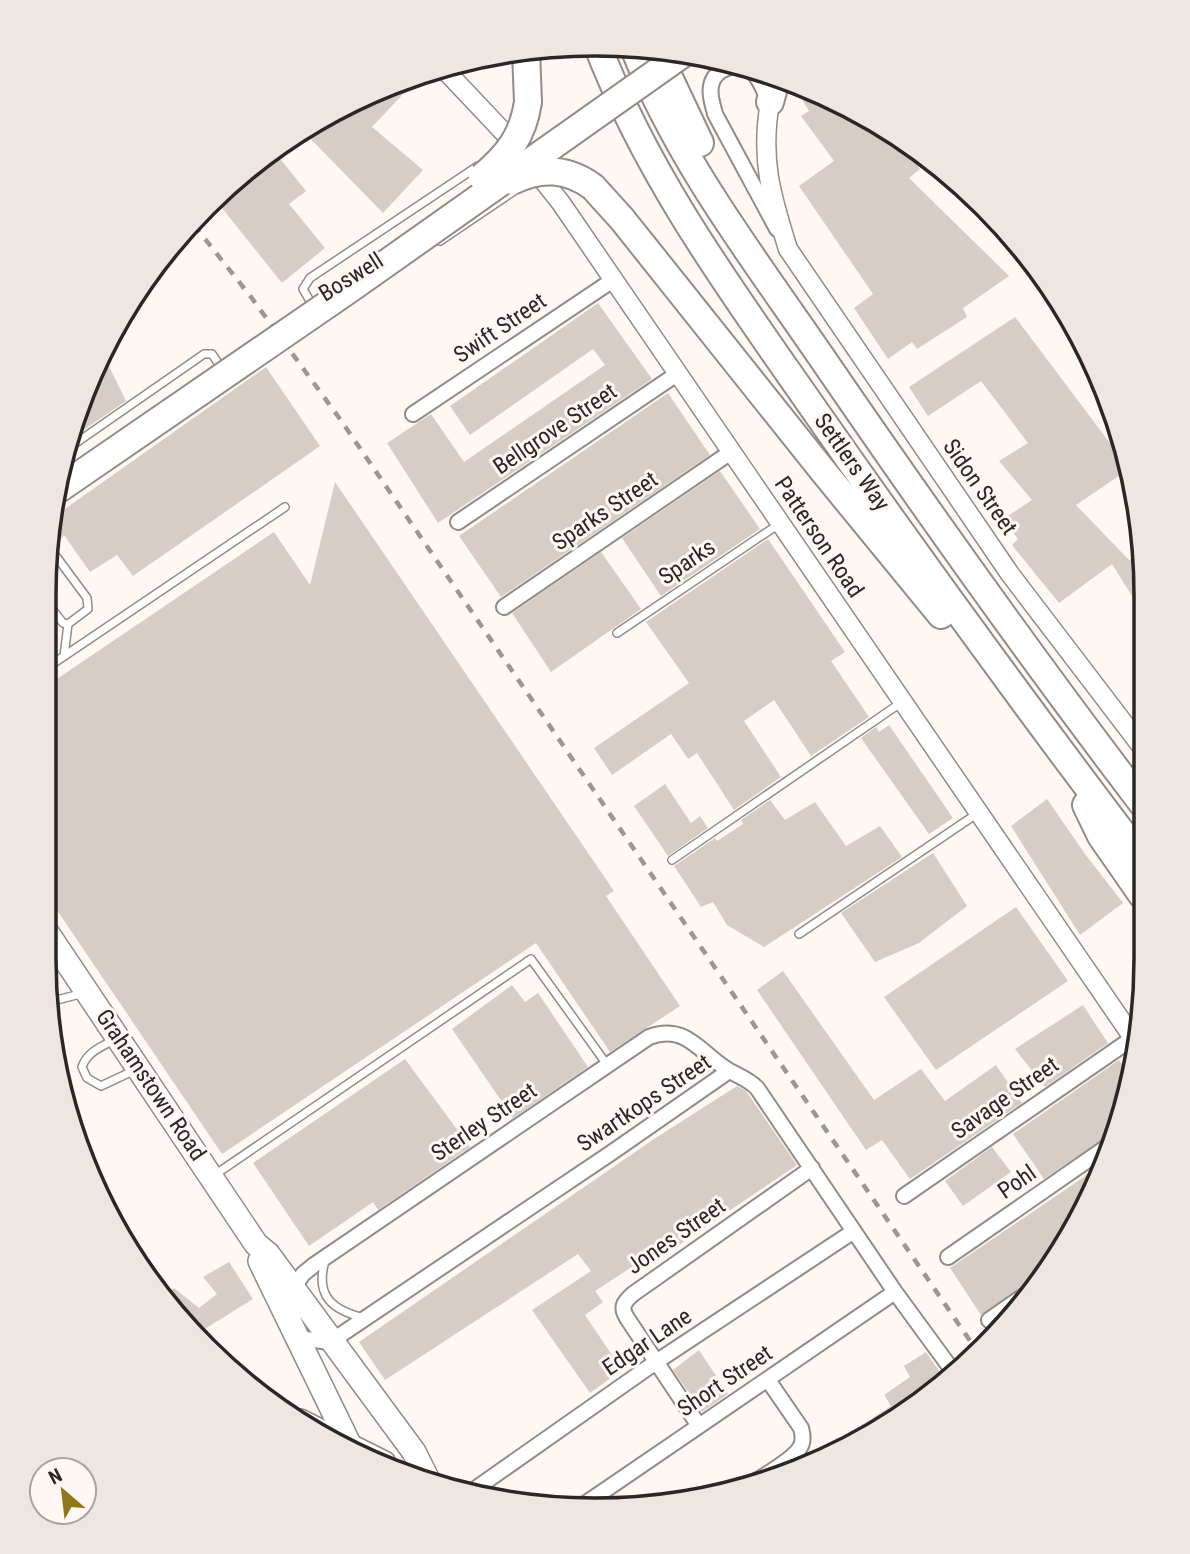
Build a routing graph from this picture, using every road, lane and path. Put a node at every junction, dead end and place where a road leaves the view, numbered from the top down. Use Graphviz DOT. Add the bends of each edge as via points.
graph roads {
  1 [pos="601,56"];
  2 [pos="639,58"];
  3 [pos="659,60"];
  4 [pos="526,61"];
  5 [pos="661,61"];
  6 [pos="670,62"];
  7 [pos="721,71"];
  8 [pos="450,76"];
  9 [pos="760,82"];
  10 [pos="774,87"];
  11 [pos="770,102"];
  12 [pos="511,140"];
  13 [pos="494,154"];
  14 [pos="480,171"];
  15 [pos="538,174"];
  16 [pos="707,191"];
  17 [pos="448,220"];
  18 [pos="435,245"];
  19 [pos="788,249"];
  20 [pos="613,280"];
  21 [pos="322,318"];
  22 [pos="677,374"];
  23 [pos="413,414"];
  24 [pos="79,441"];
  25 [pos="732,452"];
  26 [pos="73,461"];
  27 [pos="68,483"];
  28 [pos="65,494"];
  29 [pos="285,507"];
  30 [pos="458,522"];
  31 [pos="779,524"];
  32 [pos="57,558"];
  33 [pos="504,607"];
  34 [pos="56,615"];
  35 [pos="68,624"];
  36 [pos="617,633"];
  37 [pos="64,656"];
  38 [pos="56,661"];
  39 [pos="902,702"];
  40 [pos="1039,720"];
  41 [pos="1134,737"];
  42 [pos="1069,763"];
  43 [pos="1134,792"];
  44 [pos="978,813"];
  45 [pos="1134,848"];
  46 [pos="672,860"];
  47 [pos="1134,883"];
  48 [pos="799,934"];
  49 [pos="56,945"];
  50 [pos="88,991"];
  51 [pos="58,1000"];
  52 [pos="1128,1033"];
  53 [pos="119,1037"];
  54 [pos="1126,1048"];
  55 [pos="608,1066"];
  56 [pos="139,1068"];
  57 [pos="729,1071"];
  58 [pos="1097,1154"];
  59 [pos="813,1168"];
  60 [pos="212,1176"];
  61 [pos="904,1196"];
  62 [pos="854,1231"];
  63 [pos="256,1244"];
  64 [pos="326,1256"];
  65 [pos="948,1257"];
  66 [pos="292,1288"];
  67 [pos="895,1292"];
  68 [pos="1003,1310"];
  69 [pos="283,1311"];
  70 [pos="365,1318"];
  71 [pos="989,1320"];
  72 [pos="298,1339"];
  73 [pos="330,1342"];
  74 [pos="656,1362"];
  75 [pos="949,1365"];
  76 [pos="768,1380"];
  77 [pos="699,1426"];
  78 [pos="345,1436"];
  79 [pos="778,1465"];
  80 [pos="423,1469"];
  81 [pos="480,1486"];
  82 [pos="594,1498"];
  1 -- 40 [label="highway, Settlers Way" via="640,142 716,265 928,571"];
  2 -- 16 [label="highway, Settlers Way"];
  3 -- 14 [label="highway, bridge" via="535,146"];
  4 -- 14 [label="highway, bridge" via="526,117 514,147"];
  5 -- 16 [label="highway" via="702,148"];
  6 -- 17 [label="highway, bridge"];
  7 -- 19 [label="street, Sidon Street" via="711,85 715,114"];
  8 -- 12 [label="street, Patterson Road"];
  9 -- 11 [label="street, Sidon Street"];
  10 -- 11 [label="highway"];
  11 -- 19 [label="street, Sidon Street" via="766,164"];
  12 -- 13 [label="lane"];
  12 -- 15 [label="street, Patterson Road"];
  14 -- 21 [label="lane, Boswell" via="306,282 305,292"];
  14 -- 26 [label="highway"];
  15 -- 18 [label="lane"];
  15 -- 20 [label="street, Patterson Road"];
  16 -- 43 [label="highway, Settlers Way" via="950,544"];
  17 -- 27 [label="highway, bridge"];
  17 -- 40 [label="highway, bridge" via="505,185 537,172 565,172 593,187 1010,703"];
  19 -- 41 [label="street, Sidon Street" via="1010,574"];
  20 -- 22 [label="street, Patterson Road"];
  20 -- 23 [label="street, Swift Street"];
  22 -- 25 [label="street, Patterson Road"];
  22 -- 30 [label="street, Bellgrove Street"];
  24 -- 28 [label="lane" via="204,354 212,354 229,379"];
  25 -- 31 [label="street, Patterson Road"];
  25 -- 33 [label="street, Sparks Street"];
  29 -- 37 [label="lane"];
  31 -- 36 [label="lane, Sparks"];
  31 -- 39 [label="street, Patterson Road"];
  32 -- 35 [label="lane" via="87,598 88,609"];
  34 -- 35 [label="lane"];
  35 -- 37 [label="lane"];
  37 -- 38 [label="lane"];
  39 -- 44 [label="street, Patterson Road"];
  39 -- 46 [label="lane"];
  40 -- 42 [label="highway, Settlers Way"];
  42 -- 45 [label="highway, Settlers Way"];
  42 -- 47 [label="highway" via="1092,821"];
  44 -- 48 [label="lane"];
  44 -- 52 [label="street, Patterson Road"];
  49 -- 50 [label="main road, Grahamstown Road"];
  50 -- 51 [label="lane"];
  50 -- 53 [label="main road, Grahamstown Road"];
  53 -- 56 [label="main road, Grahamstown Road"];
  53 -- 56 [label="lane" via="84,1060 87,1078 101,1086"];
  54 -- 61 [label="street, Savage Street"];
  55 -- 57 [label="street, Sterley Street" via="649,1037 674,1032"];
  55 -- 60 [label="lane" via="531,959"];
  55 -- 64 [label="street, Sterley Street"];
  56 -- 60 [label="main road, Grahamstown Road"];
  57 -- 59 [label="street, Swartkops Street" via="757,1088"];
  57 -- 70 [label="street, Swartkops Street"];
  58 -- 65 [label="street, Pohl"];
  59 -- 62 [label="street, Swartkops Street"];
  59 -- 74 [label="street, Jones Street" via="626,1300 624,1313"];
  60 -- 63 [label="main road, Grahamstown Road"];
  62 -- 67 [label="street, Swartkops Street"];
  62 -- 74 [label="street, Edgar Lane"];
  63 -- 66 [label="main road, Grahamstown Road"];
  63 -- 69 [label="main road, Grahamstown Road"];
  64 -- 66 [label="street, Sterley Street"];
  64 -- 70 [label="lane" via="322,1279 327,1298 347,1314"];
  66 -- 69 [label="street, Sterley Street"];
  66 -- 73 [label="main road, Grahamstown Road"];
  67 -- 75 [label="street, Swartkops Street"];
  67 -- 76 [label="street, Short Street"];
  68 -- 71 [label="street"];
  69 -- 72 [label="main road, Grahamstown Road"];
  70 -- 73 [label="street, Swartkops Street"];
  72 -- 73 [label="street"];
  72 -- 78 [label="main road, Grahamstown Road"];
  73 -- 80 [label="main road, Grahamstown Road"];
  74 -- 77 [label="street, Jones Street"];
  74 -- 81 [label="street, Edgar Lane"];
  76 -- 77 [label="street, Short Street"];
  76 -- 79 [label="street" via="795,1417 803,1439 798,1450"];
  77 -- 82 [label="street, Short Street"];
}
